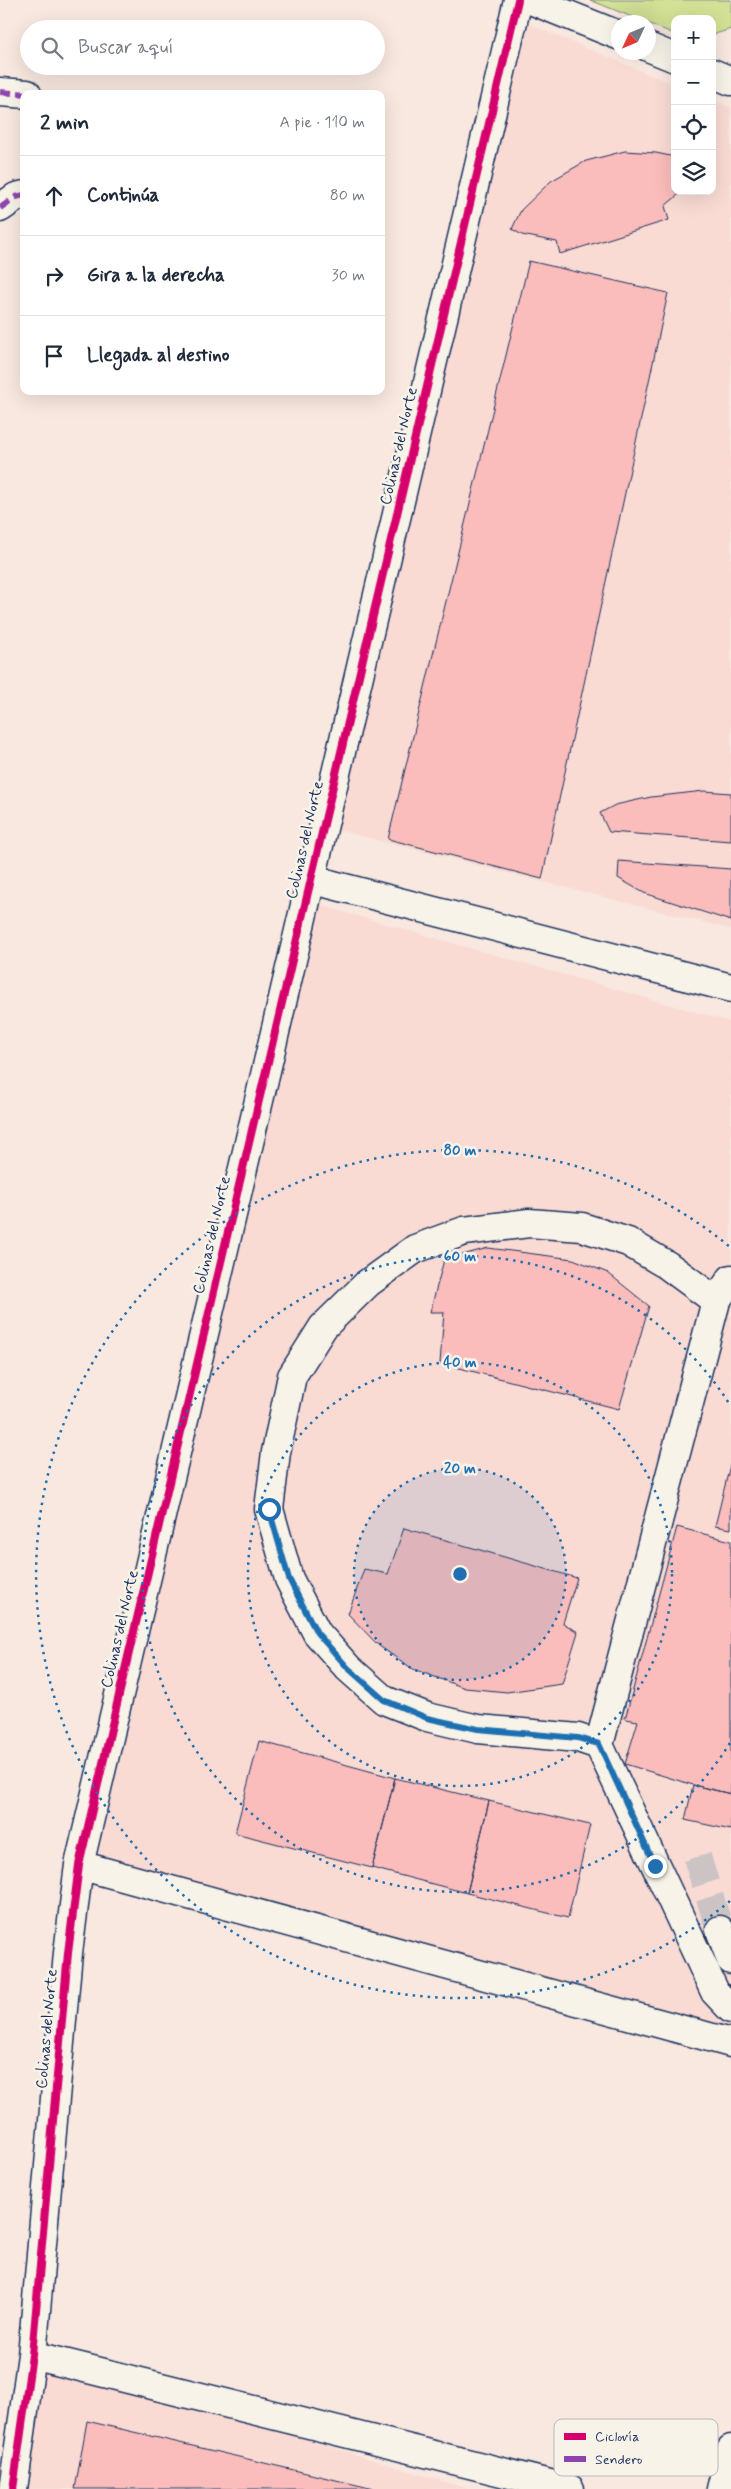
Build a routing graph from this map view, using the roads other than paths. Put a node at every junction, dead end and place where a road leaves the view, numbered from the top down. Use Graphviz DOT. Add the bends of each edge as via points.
graph roads {
  1 [pos="518,0"];
  2 [pos="531,0"];
  3 [pos="611,32"];
  4 [pos="656,50"];
  5 [pos="671,56"];
  6 [pos="716,75"];
  7 [pos="731,81"];
  8 [pos="0,92"];
  9 [pos="20,93"];
  10 [pos="20,196"];
  11 [pos="0,208"];
  12 [pos="310,879"];
  13 [pos="731,988"];
  14 [pos="731,1279"];
  15 [pos="716,1301"];
  16 [pos="599,1744"];
  17 [pos="79,1865"];
  18 [pos="720,1930"];
  19 [pos="731,1960"];
  20 [pos="731,2010"];
  21 [pos="731,2043"];
  22 [pos="32,2355"];
  23 [pos="731,2450"];
  24 [pos="13,2489"];
  25 [pos="570,2489"];
  26 [pos="721,2489"];
  1 -- 12 [label="street, Colinas del Norte"];
  2 -- 3 [label="street"];
  4 -- 5 [label="street"];
  6 -- 7 [label="street"];
  8 -- 9 [label="street"];
  10 -- 11 [label="street"];
  12 -- 13 [label="street"];
  12 -- 17 [label="street, Colinas del Norte"];
  14 -- 15 [label="street"];
  15 -- 16 [label="street"];
  15 -- 16 [label="street" via="667,1265 628,1242 582,1226 529,1224 464,1231 415,1249 368,1283 324,1327 292,1376 276,1452 269,1509 289,1579 317,1633 348,1668 384,1700 427,1718 478,1729 578,1738"];
  16 -- 20 [label="street" via="715,1992"];
  17 -- 21 [label="street"];
  17 -- 22 [label="street, Colinas del Norte" via="68,1953"];
  18 -- 19 [label="street"];
  22 -- 24 [label="street, Colinas del Norte"];
  22 -- 25 [label="street"];
  23 -- 26 [label="street"];
}
